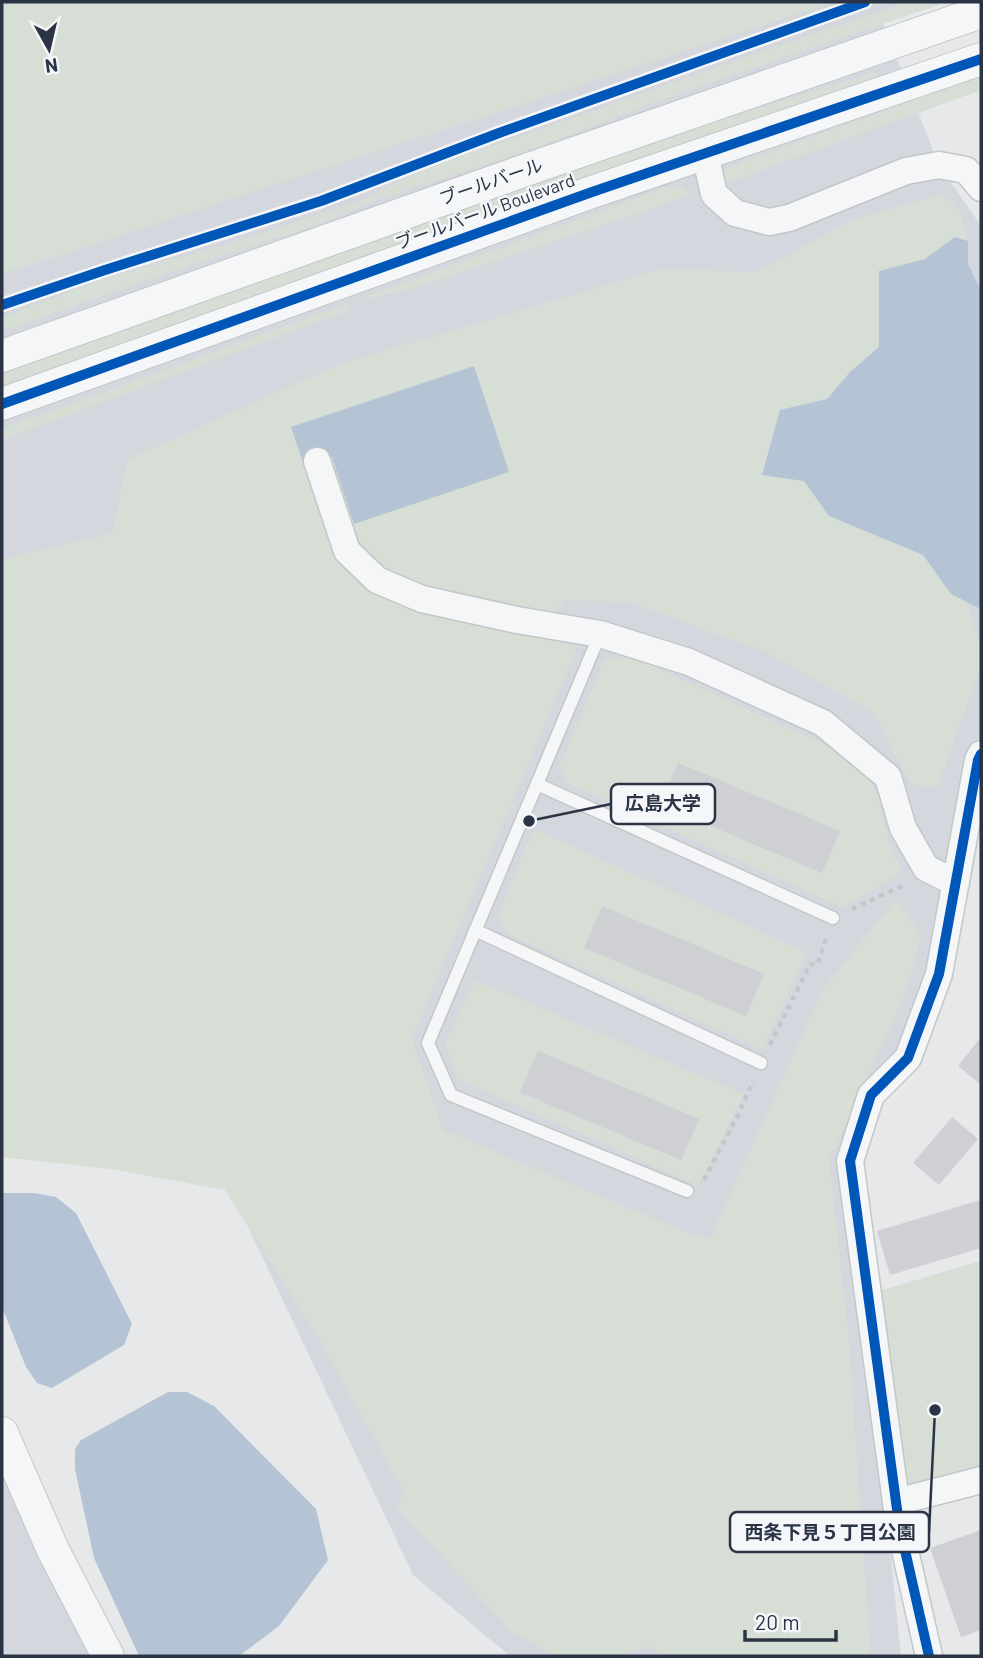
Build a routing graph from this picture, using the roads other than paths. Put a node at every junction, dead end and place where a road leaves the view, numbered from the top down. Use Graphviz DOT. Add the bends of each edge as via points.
graph roads {
  1 [pos="981,12"];
  2 [pos="981,59"];
  3 [pos="705,154"];
  4 [pos="981,188"];
  5 [pos="2,356"];
  6 [pos="2,404"];
  7 [pos="317,461"];
  8 [pos="600,634"];
  9 [pos="981,754"];
  10 [pos="537,784"];
  11 [pos="945,877"];
  12 [pos="833,918"];
  13 [pos="475,930"];
  14 [pos="761,1063"];
  15 [pos="687,1191"];
  16 [pos="2,1433"];
  17 [pos="981,1480"];
  18 [pos="896,1502"];
  19 [pos="108,1656"];
  20 [pos="929,1656"];
  1 -- 5 [label="street, ブールバール"];
  2 -- 3 [label="street, ブールバール Boulevard"];
  3 -- 4 [label="street" via="714,194 735,213 769,222 906,170 939,165 966,170"];
  3 -- 6 [label="street, ブールバール Boulevard"];
  7 -- 8 [label="street" via="347,551 377,580 422,599"];
  8 -- 10 [label="lane"];
  8 -- 11 [label="street" via="689,662 823,723 888,777 903,828 926,868"];
  9 -- 11 [label="street"];
  10 -- 12 [label="lane"];
  10 -- 13 [label="lane"];
  11 -- 18 [label="street" via="939,974 908,1058 872,1095 850,1161"];
  13 -- 14 [label="lane"];
  13 -- 15 [label="lane" via="428,1043 451,1095"];
  16 -- 19 [label="street" via="53,1550"];
  17 -- 18 [label="street"];
  18 -- 20 [label="street"];
}
